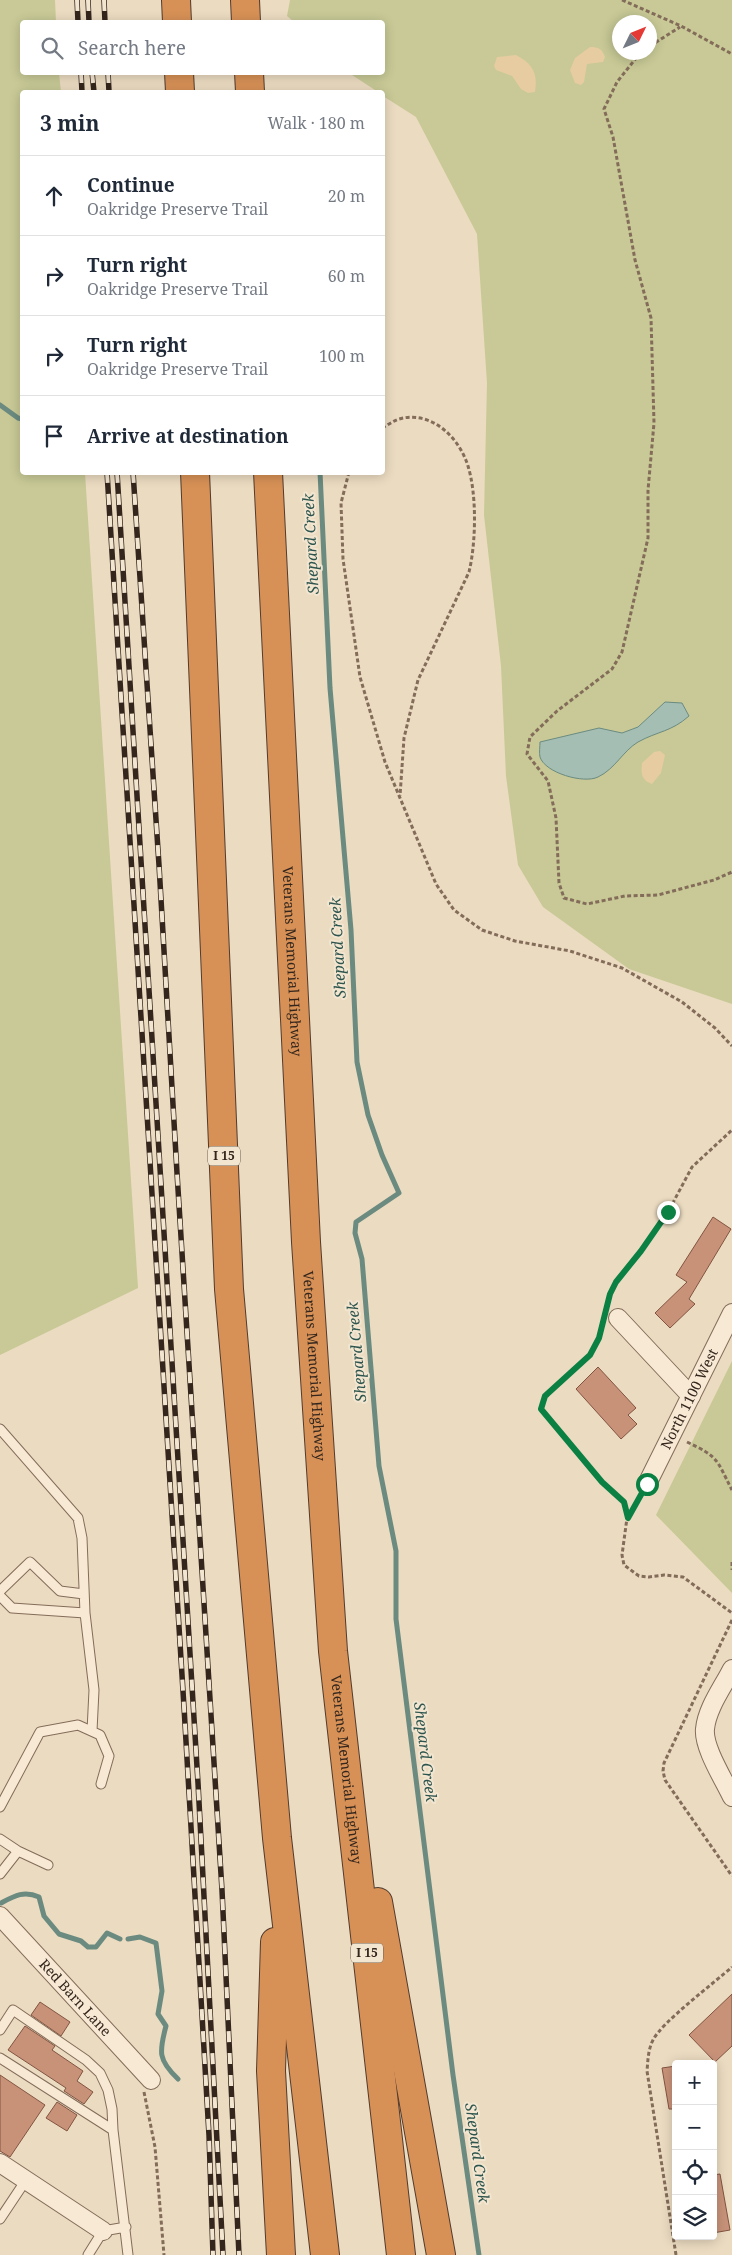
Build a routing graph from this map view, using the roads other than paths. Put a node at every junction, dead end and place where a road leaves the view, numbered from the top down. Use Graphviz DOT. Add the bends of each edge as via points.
graph roads {
  1 [pos="176,0"];
  2 [pos="245,0"];
  3 [pos="177,20"];
  4 [pos="246,20"];
  5 [pos="179,75"];
  6 [pos="249,75"];
  7 [pos="180,90"];
  8 [pos="250,90"];
  9 [pos="196,475"];
  10 [pos="268,475"];
  11 [pos="732,1313"];
  12 [pos="618,1318"];
  13 [pos="691,1396"];
  14 [pos="0,1429"];
  15 [pos="647,1484"];
  16 [pos="0,1591"];
  17 [pos="84,1594"];
  18 [pos="0,1596"];
  19 [pos="85,1613"];
  20 [pos="333,1651"];
  21 [pos="732,1669"];
  22 [pos="92,1731"];
  23 [pos="101,1784"];
  24 [pos="732,1797"];
  25 [pos="0,1808"];
  26 [pos="277,1838"];
  27 [pos="0,1839"];
  28 [pos="18,1852"];
  29 [pos="48,1865"];
  30 [pos="0,1874"];
  31 [pos="0,1916"];
  32 [pos="0,2030"];
  33 [pos="0,2058"];
  34 [pos="148,2078"];
  35 [pos="113,2130"];
  36 [pos="0,2163"];
  37 [pos="26,2180"];
  38 [pos="0,2219"];
  39 [pos="126,2227"];
  40 [pos="103,2231"];
  41 [pos="88,2255"];
  42 [pos="128,2255"];
  43 [pos="281,2255"];
  44 [pos="325,2255"];
  45 [pos="401,2255"];
  46 [pos="441,2255"];
  1 -- 3 [label="highway"];
  2 -- 4 [label="highway"];
  5 -- 7 [label="highway"];
  6 -- 8 [label="highway"];
  9 -- 26 [label="highway, I 15" via="229,1289"];
  10 -- 20 [label="highway, Veterans Memorial Highway / I 15" via="306,1242"];
  11 -- 13 [label="street, North 1100 West"];
  12 -- 13 [label="street"];
  13 -- 15 [label="street, North 1100 West"];
  14 -- 17 [label="lane" via="78,1518"];
  16 -- 17 [label="lane" via="30,1562 60,1591"];
  17 -- 19 [label="lane"];
  18 -- 19 [label="lane" via="12,1608"];
  19 -- 22 [label="lane" via="94,1690"];
  20 -- 45 [label="highway, Veterans Memorial Highway / I 15"];
  20 -- 46 [label="highway"];
  21 -- 24 [label="street" via="708,1716 704,1731 707,1745"];
  22 -- 23 [label="lane" via="100,1735 108,1756"];
  22 -- 25 [label="lane" via="78,1725 40,1732"];
  26 -- 43 [label="highway" via="271,2071"];
  26 -- 44 [label="highway, I 15"];
  27 -- 28 [label="lane"];
  28 -- 29 [label="lane"];
  28 -- 30 [label="lane"];
  31 -- 34 [label="street, Red Barn Lane"];
  32 -- 35 [label="lane" via="12,2010 86,2060 100,2073 108,2090"];
  33 -- 35 [label="lane"];
  35 -- 39 [label="lane"];
  36 -- 37 [label="street"];
  37 -- 38 [label="lane"];
  37 -- 40 [label="street"];
  39 -- 40 [label="lane"];
  39 -- 42 [label="lane"];
  40 -- 41 [label="lane"];
}
